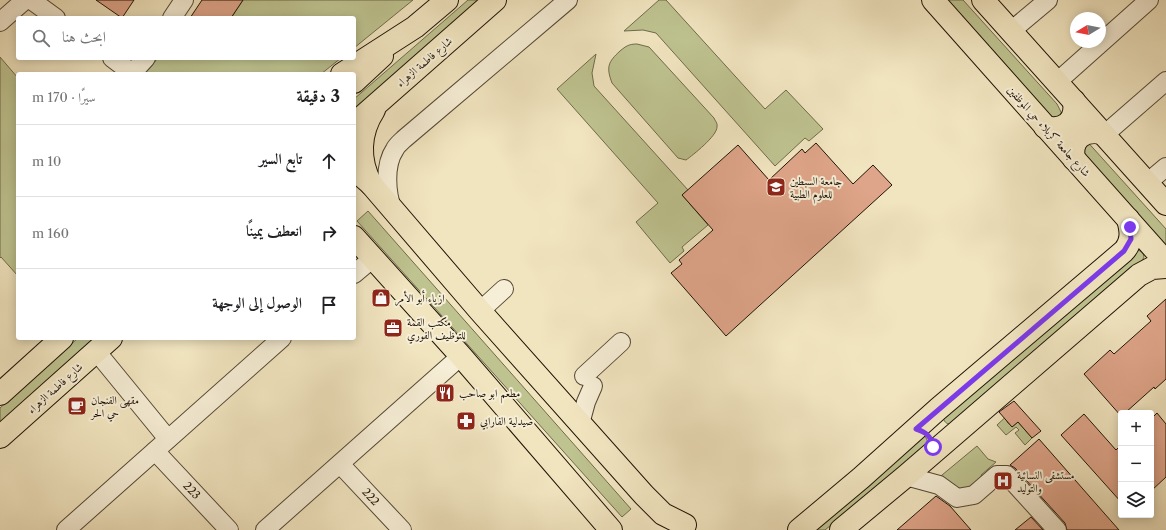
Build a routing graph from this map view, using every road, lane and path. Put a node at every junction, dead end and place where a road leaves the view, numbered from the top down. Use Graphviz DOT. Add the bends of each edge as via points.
graph roads {
  1 [pos="25,0"];
  2 [pos="31,0"];
  3 [pos="184,0"];
  4 [pos="447,0"];
  5 [pos="495,0"];
  6 [pos="568,0"];
  7 [pos="933,0"];
  8 [pos="983,0"];
  9 [pos="1048,0"];
  10 [pos="1149,0"];
  11 [pos="53,16"];
  12 [pos="173,16"];
  13 [pos="0,22"];
  14 [pos="414,27"];
  15 [pos="1011,31"];
  16 [pos="115,60"];
  17 [pos="144,60"];
  18 [pos="345,72"];
  19 [pos="356,80"];
  20 [pos="1166,81"];
  21 [pos="1057,82"];
  22 [pos="387,95"];
  23 [pos="1074,101"];
  24 [pos="356,122"];
  25 [pos="1045,127"];
  26 [pos="1103,134"];
  27 [pos="1074,159"];
  28 [pos="1166,167"];
  29 [pos="356,171"];
  30 [pos="371,184"];
  31 [pos="1147,184"];
  32 [pos="1166,204"];
  33 [pos="393,212"];
  34 [pos="1128,219"];
  35 [pos="356,239"];
  36 [pos="373,258"];
  37 [pos="1166,262"];
  38 [pos="1166,267"];
  39 [pos="356,272"];
  40 [pos="504,289"];
  41 [pos="480,311"];
  42 [pos="60,340"];
  43 [pos="280,340"];
  44 [pos="621,342"];
  45 [pos="103,345"];
  46 [pos="461,356"];
  47 [pos="0,394"];
  48 [pos="938,409"];
  49 [pos="580,424"];
  50 [pos="916,429"];
  51 [pos="958,432"];
  52 [pos="0,437"];
  53 [pos="162,445"];
  54 [pos="932,454"];
  55 [pos="340,464"];
  56 [pos="906,476"];
  57 [pos="692,527"];
  58 [pos="66,530"];
  59 [pos="230,530"];
  60 [pos="266,530"];
  61 [pos="402,530"];
  62 [pos="611,530"];
  63 [pos="655,530"];
  64 [pos="799,530"];
  65 [pos="841,530"];
  66 [pos="1057,530"];
  1 -- 13 [label="street"];
  2 -- 11 [label="street"];
  3 -- 12 [label="street"];
  4 -- 14 [label="main road"];
  5 -- 22 [label="main road, شارع فاطمة الزهراء"];
  6 -- 33 [label="street" via="395,148 388,172"];
  7 -- 25 [label="main road, شارع جامعة كربلاء حي الموظفين"];
  8 -- 15 [label="main road"];
  9 -- 15 [label="street"];
  10 -- 21 [label="street"];
  14 -- 18 [label="main road"];
  14 -- 19 [label="main road"];
  15 -- 21 [label="main road"];
  16 -- 17 [label="street" via="128,70 136,69"];
  20 -- 26 [label="street"];
  21 -- 23 [label="main road"];
  22 -- 24 [label="main road, شارع فاطمة الزهراء"];
  22 -- 30 [label="main road" via="370,116 362,142 362,161"];
  23 -- 25 [label="main road" via="1073,115 1065,126"];
  23 -- 26 [label="main road"];
  25 -- 27 [label="main road, شارع جامعة كربلاء حي الموظفين"];
  26 -- 27 [label="main road" via="1095,131 1082,135 1074,146"];
  26 -- 31 [label="main road"];
  27 -- 34 [label="main road, شارع جامعة كربلاء حي الموظفين"];
  28 -- 31 [label="street"];
  29 -- 30 [label="main road"];
  30 -- 33 [label="main road"];
  31 -- 32 [label="main road"];
  33 -- 41 [label="main road"];
  34 -- 37 [label="main road, شارع جامعة كربلاء حي الموظفين"];
  34 -- 48 [label="main road" via="1131,239 1124,251"];
  35 -- 36 [label="main road"];
  36 -- 39 [label="street"];
  36 -- 46 [label="main road"];
  38 -- 51 [label="main road" via="1152,268 1139,275"];
  40 -- 41 [label="street"];
  41 -- 49 [label="main road"];
  42 -- 47 [label="main road"];
  43 -- 53 [label="street"];
  44 -- 49 [label="street" via="588,381"];
  45 -- 52 [label="main road, شارع فاطمة الزهراء"];
  45 -- 53 [label="street, 223"];
  46 -- 55 [label="street"];
  46 -- 62 [label="main road"];
  48 -- 50 [label="main road"];
  48 -- 51 [label="main road" via="940,423 945,428"];
  49 -- 57 [label="main road" via="656,508"];
  50 -- 54 [label="main road" via="928,434 932,440"];
  50 -- 64 [label="main road"];
  51 -- 54 [label="main road"];
  53 -- 58 [label="street"];
  53 -- 59 [label="street, 223"];
  54 -- 56 [label="main road"];
  55 -- 60 [label="street"];
  55 -- 61 [label="street, 222"];
  56 -- 65 [label="main road"];
  56 -- 66 [label="street" via="939,485 957,498 974,495 997,475 1007,475"];
  57 -- 63 [label="main road" via="671,524"];
}
